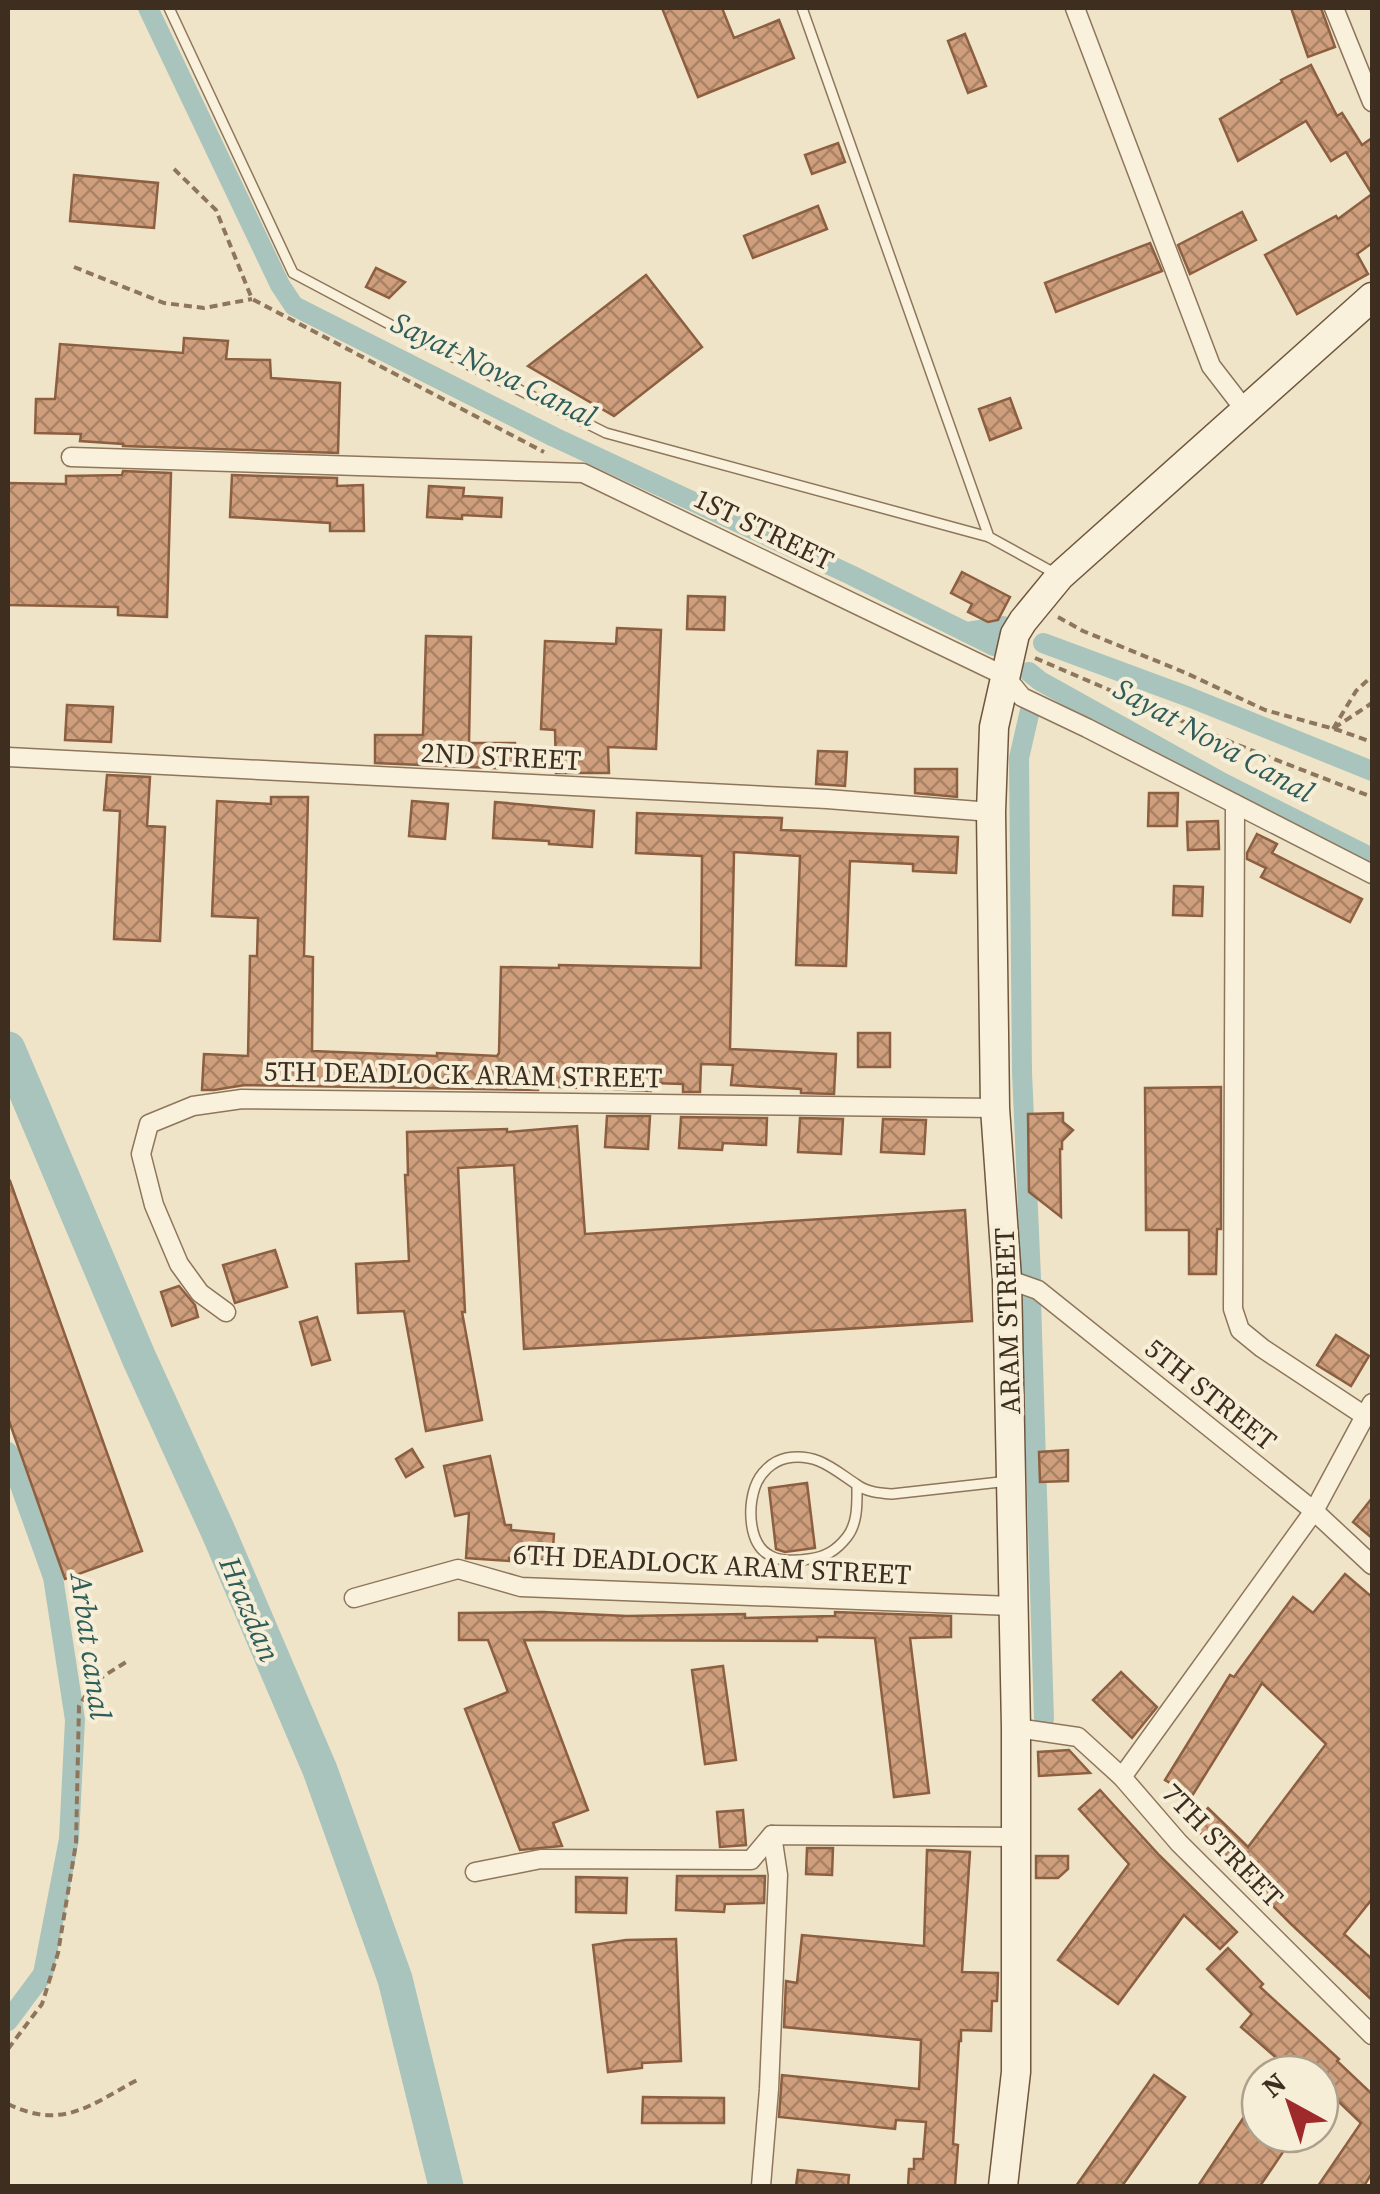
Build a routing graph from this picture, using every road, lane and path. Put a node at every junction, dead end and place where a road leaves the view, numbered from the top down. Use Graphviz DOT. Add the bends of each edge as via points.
graph roads {
  1 [pos="169,8"];
  2 [pos="802,8"];
  3 [pos="1075,8"];
  4 [pos="1334,8"];
  5 [pos="1372,102"];
  6 [pos="174,169"];
  7 [pos="74,267"];
  8 [pos="1372,297"];
  9 [pos="252,299"];
  10 [pos="1245,410"];
  11 [pos="548,454"];
  12 [pos="71,457"];
  13 [pos="989,538"];
  14 [pos="1060,576"];
  15 [pos="1037,604"];
  16 [pos="1008,662"];
  17 [pos="1372,676"];
  18 [pos="1372,703"];
  19 [pos="1333,728"];
  20 [pos="1372,742"];
  21 [pos="8,757"];
  22 [pos="1372,797"];
  23 [pos="1235,804"];
  24 [pos="991,812"];
  25 [pos="1372,874"];
  26 [pos="995,1108"];
  27 [pos="1007,1279"];
  28 [pos="226,1312"];
  29 [pos="1369,1409"];
  30 [pos="1012,1480"];
  31 [pos="857,1486"];
  32 [pos="1314,1511"];
  33 [pos="1372,1565"];
  34 [pos="354,1598"];
  35 [pos="1012,1606"];
  36 [pos="126,1662"];
  37 [pos="1016,1728"];
  38 [pos="1122,1777"];
  39 [pos="772,1835"];
  40 [pos="1015,1837"];
  41 [pos="476,1872"];
  42 [pos="1372,2035"];
  43 [pos="8,2048"];
  44 [pos="136,2080"];
  45 [pos="8,2104"];
  46 [pos="761,2186"];
  47 [pos="1006,2186"];
  1 -- 13 [label="lane" via="294,273 606,433"];
  2 -- 13 [label="lane"];
  3 -- 10 [label="street" via="1211,366"];
  4 -- 5 [label="street"];
  6 -- 9 [label="path" via="216,210"];
  7 -- 9 [label="path" via="164,303 204,308"];
  8 -- 10 [label="main road, ARAM STREET"];
  9 -- 11 [label="path"];
  10 -- 14 [label="main road, ARAM STREET"];
  12 -- 16 [label="street, 1ST STREET" via="584,472"];
  13 -- 14 [label="lane"];
  14 -- 15 [label="main road, ARAM STREET"];
  15 -- 16 [label="main road, ARAM STREET" via="1022,620"];
  15 -- 19 [label="path" via="1083,631 1265,710"];
  16 -- 22 [label="path"];
  16 -- 23 [label="street, 1ST STREET" via="1022,697"];
  16 -- 24 [label="main road, ARAM STREET" via="994,727"];
  17 -- 19 [label="path"];
  18 -- 19 [label="path"];
  19 -- 20 [label="path"];
  21 -- 24 [label="street, 2ND STREET"];
  23 -- 25 [label="street, 1ST STREET"];
  23 -- 29 [label="street" via="1233,1309 1240,1330 1262,1348"];
  24 -- 26 [label="main road, ARAM STREET"];
  26 -- 27 [label="main road, ARAM STREET"];
  26 -- 28 [label="street, 5TH DEADLOCK ARAM STREET" via="242,1099 193,1106 149,1124 141,1154 179,1264 200,1293"];
  27 -- 30 [label="main road, ARAM STREET"];
  27 -- 32 [label="street, 5TH STREET" via="1038,1290"];
  29 -- 32 [label="street"];
  30 -- 31 [label="lane" via="892,1494"];
  30 -- 35 [label="main road, ARAM STREET"];
  31 -- 31 [label="lane" via="858,1510 848,1536 826,1557 792,1561 762,1550 750,1514 757,1481 768,1466 816,1458"];
  32 -- 33 [label="street, 5TH STREET"];
  32 -- 38 [label="street"];
  34 -- 35 [label="street, 6TH DEADLOCK ARAM STREET" via="458,1569 521,1586"];
  35 -- 37 [label="main road, ARAM STREET"];
  36 -- 43 [label="path" via="94,1682 80,1706 76,1843 58,1954 42,2004"];
  37 -- 38 [label="street, 7TH STREET" via="1078,1737"];
  37 -- 40 [label="main road, ARAM STREET"];
  38 -- 42 [label="street, 7TH STREET"];
  39 -- 40 [label="street"];
  39 -- 41 [label="street" via="751,1860 541,1859"];
  39 -- 46 [label="street" via="778,1874"];
  40 -- 47 [label="main road, ARAM STREET" via="1016,2072"];
  44 -- 45 [label="path" via="79,2112 50,2117"];
}
